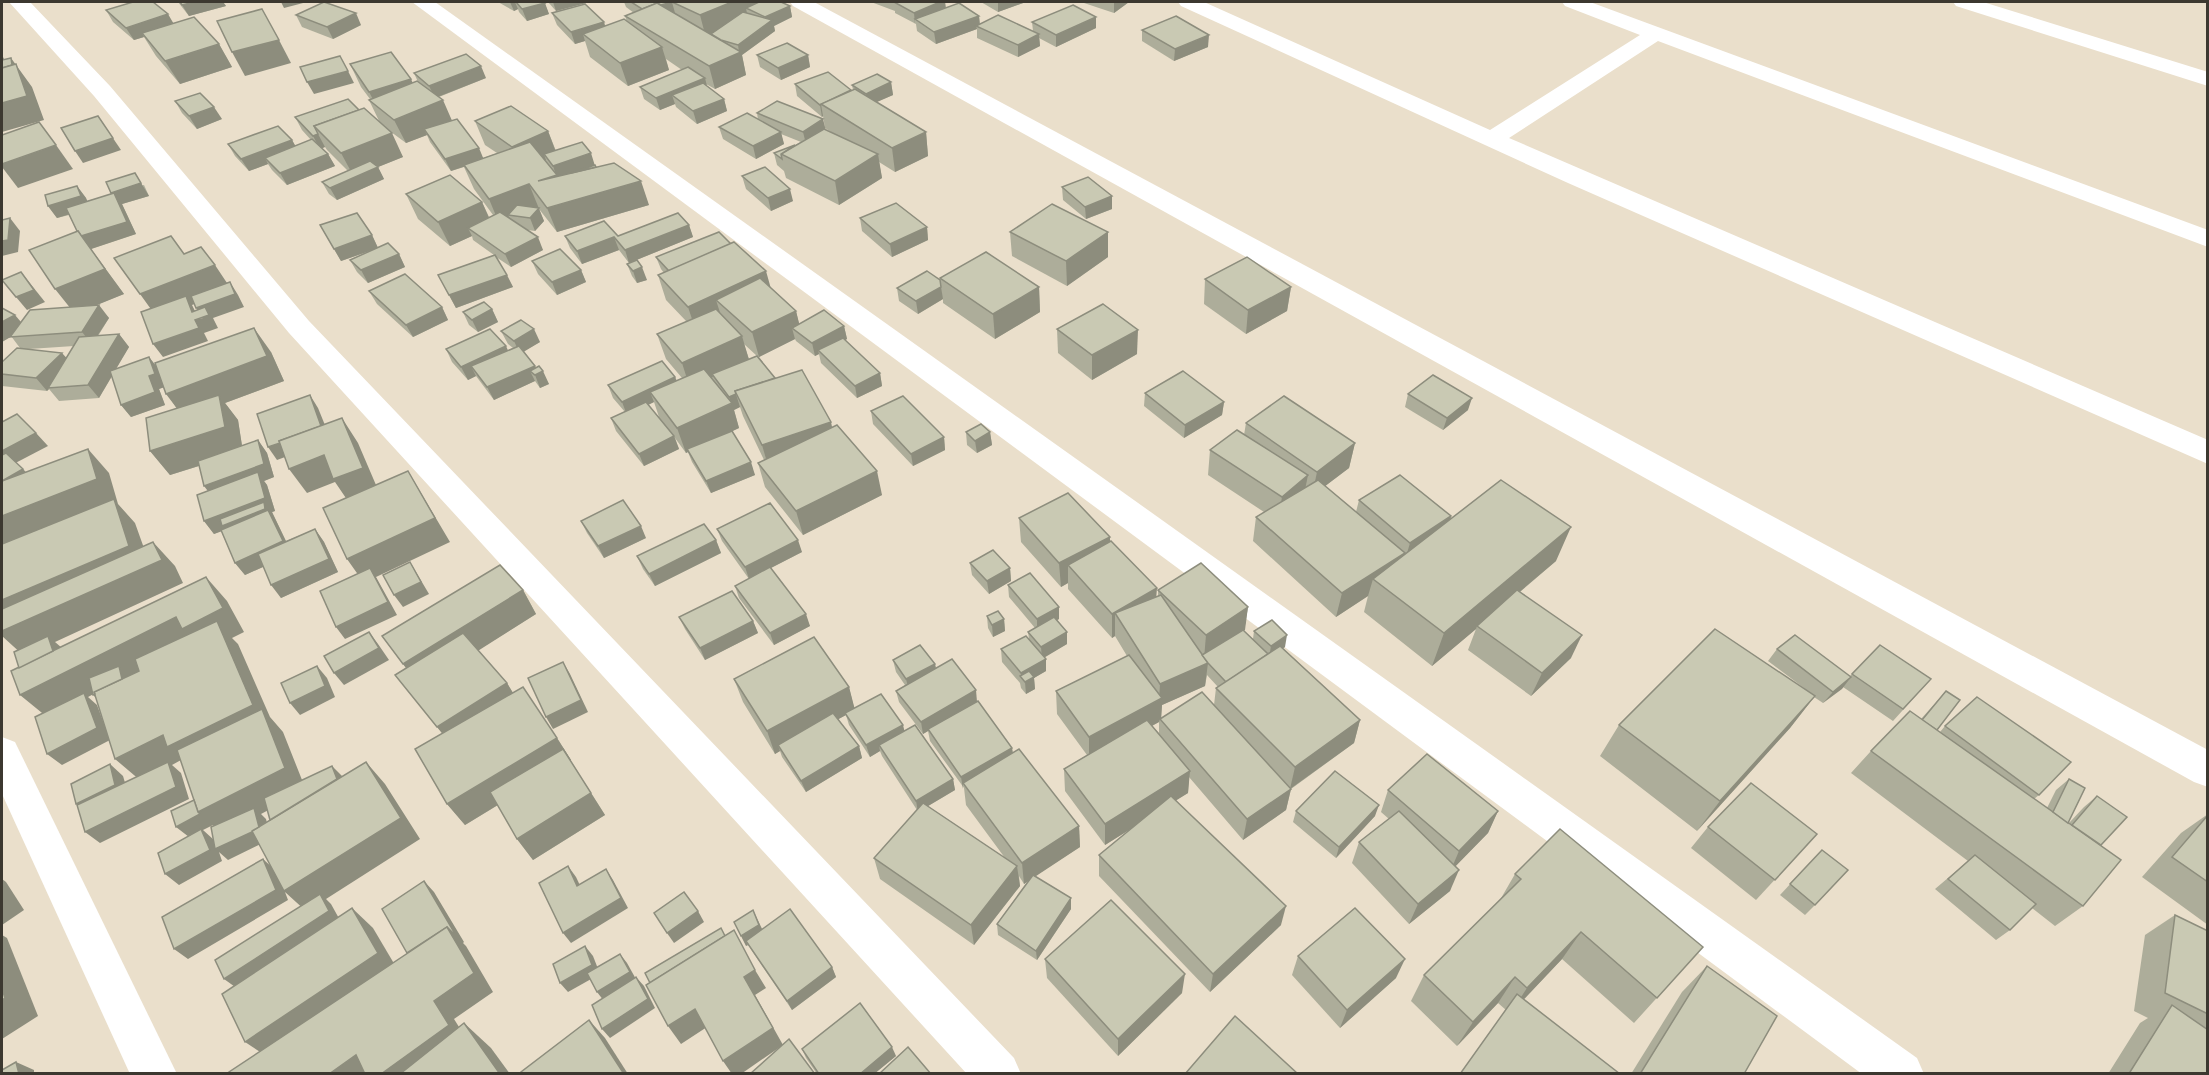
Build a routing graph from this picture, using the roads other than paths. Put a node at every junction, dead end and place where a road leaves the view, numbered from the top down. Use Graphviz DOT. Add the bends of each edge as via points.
graph roads {
  1 [pos="19,2"];
  2 [pos="422,2"];
  3 [pos="800,2"];
  4 [pos="1188,2"];
  5 [pos="1572,2"];
  6 [pos="1963,2"];
  7 [pos="1658,33"];
  8 [pos="2208,79"];
  9 [pos="1492,140"];
  10 [pos="2208,239"];
  11 [pos="2208,453"];
  12 [pos="2,754"];
  13 [pos="2208,770"];
  14 [pos="154,1074"];
  15 [pos="998,1074"];
  16 [pos="1901,1074"];
  1 -- 15 [label="street" via="102,91 299,327"];
  2 -- 16 [label="street"];
  3 -- 13 [label="street"];
  4 -- 9 [label="street"];
  5 -- 7 [label="street"];
  6 -- 8 [label="street"];
  7 -- 9 [label="street"];
  7 -- 10 [label="street"];
  9 -- 11 [label="street"];
  12 -- 14 [label="street"];
}
